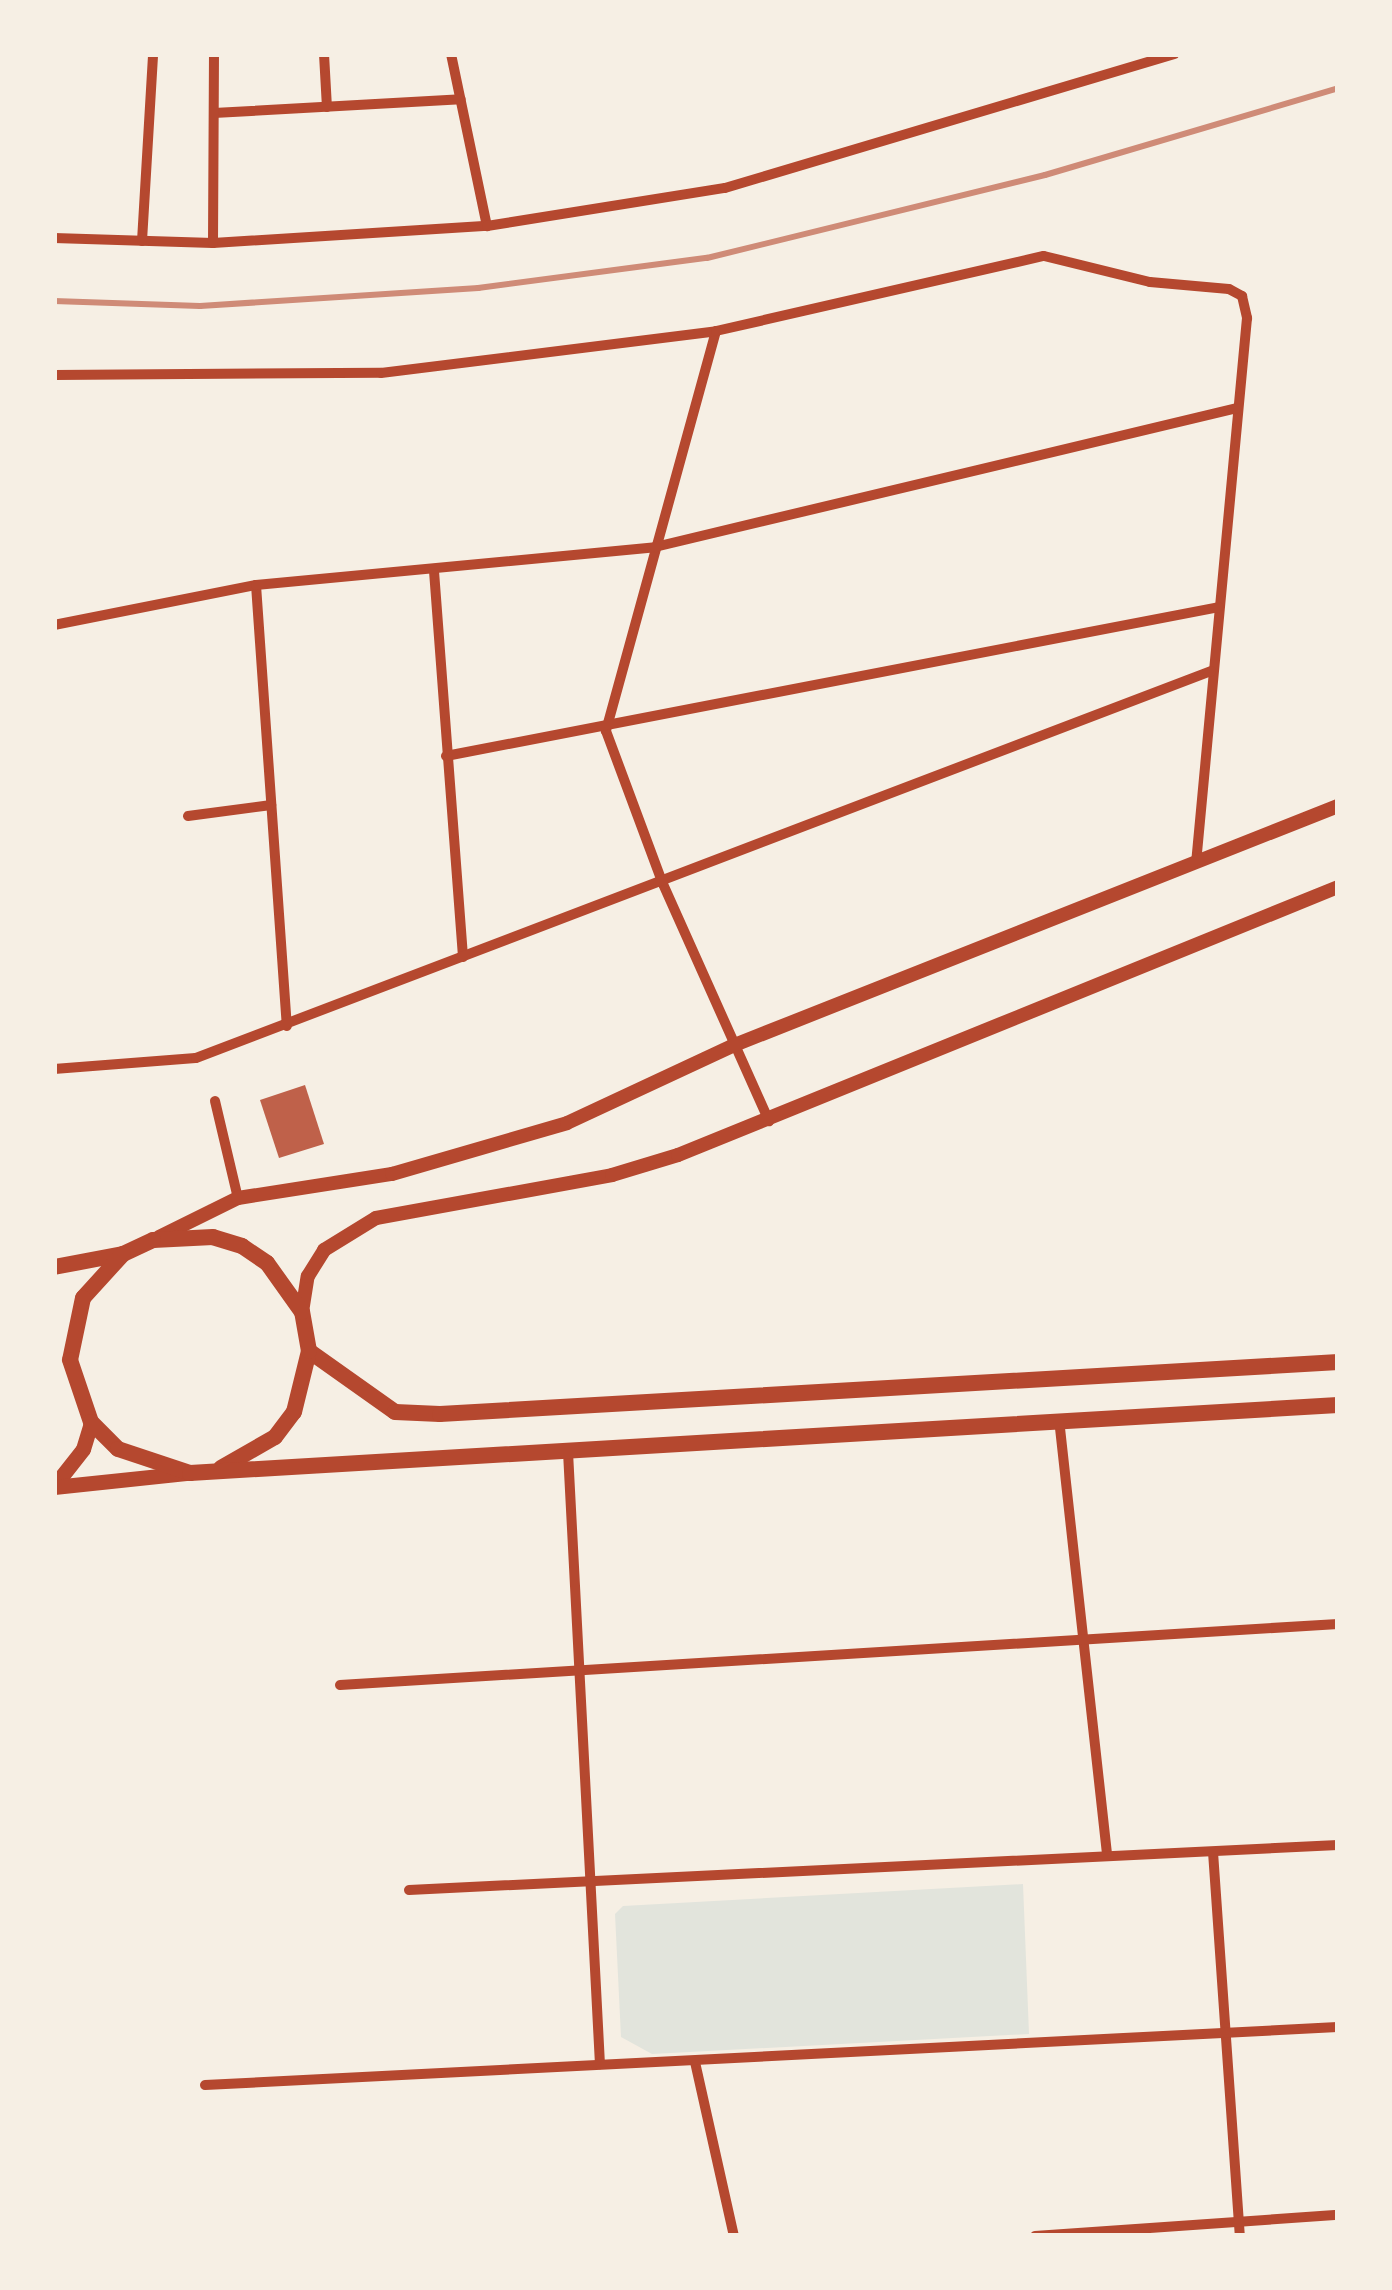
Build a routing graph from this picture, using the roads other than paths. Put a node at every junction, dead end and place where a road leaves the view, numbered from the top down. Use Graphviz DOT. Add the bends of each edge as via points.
graph roads {
  1 [pos="153,54"];
  2 [pos="214,54"];
  3 [pos="325,54"];
  4 [pos="451,54"];
  5 [pos="1174,54"];
  6 [pos="461,99"];
  7 [pos="327,107"];
  8 [pos="214,113"];
  9 [pos="488,226"];
  10 [pos="54,238"];
  11 [pos="142,241"];
  12 [pos="214,243"];
  13 [pos="716,331"];
  14 [pos="54,375"];
  15 [pos="1238,409"];
  16 [pos="656,547"];
  17 [pos="434,571"];
  18 [pos="256,585"];
  19 [pos="1219,607"];
  20 [pos="54,625"];
  21 [pos="1211,671"];
  22 [pos="606,731"];
  23 [pos="446,756"];
  24 [pos="271,805"];
  25 [pos="1338,806"];
  26 [pos="188,816"];
  27 [pos="1196,867"];
  28 [pos="663,884"];
  29 [pos="1338,887"];
  30 [pos="463,956"];
  31 [pos="287,1026"];
  32 [pos="732,1046"];
  33 [pos="54,1069"];
  34 [pos="215,1101"];
  35 [pos="769,1121"];
  36 [pos="238,1198"];
  37 [pos="153,1240"];
  38 [pos="124,1254"];
  39 [pos="54,1267"];
  40 [pos="302,1312"];
  41 [pos="63,1327"];
  42 [pos="309,1351"];
  43 [pos="1338,1362"];
  44 [pos="1338,1405"];
  45 [pos="1059,1419"];
  46 [pos="92,1422"];
  47 [pos="568,1452"];
  48 [pos="221,1468"];
  49 [pos="190,1472"];
  50 [pos="54,1486"];
  51 [pos="1338,1624"];
  52 [pos="1084,1641"];
  53 [pos="579,1665"];
  54 [pos="340,1684"];
  55 [pos="1338,1845"];
  56 [pos="1213,1852"];
  57 [pos="1107,1854"];
  58 [pos="590,1880"];
  59 [pos="409,1890"];
  60 [pos="1338,2027"];
  61 [pos="1226,2033"];
  62 [pos="695,2062"];
  63 [pos="600,2064"];
  64 [pos="205,2085"];
  65 [pos="1338,2215"];
  66 [pos="1239,2220"];
  67 [pos="734,2236"];
  68 [pos="1035,2236"];
  69 [pos="1240,2236"];
  1 -- 11 [label="street"];
  2 -- 8 [label="street"];
  3 -- 7 [label="street"];
  4 -- 6 [label="street"];
  5 -- 9 [label="street" via="725,188"];
  6 -- 7 [label="street"];
  6 -- 9 [label="street"];
  7 -- 8 [label="street"];
  8 -- 12 [label="street"];
  9 -- 12 [label="street"];
  10 -- 11 [label="street"];
  11 -- 12 [label="street"];
  13 -- 14 [label="street" via="381,373"];
  13 -- 15 [label="street" via="1044,256 1242,296"];
  13 -- 16 [label="street"];
  15 -- 16 [label="street"];
  15 -- 19 [label="street"];
  16 -- 17 [label="street"];
  16 -- 22 [label="street"];
  17 -- 18 [label="street"];
  17 -- 23 [label="street"];
  18 -- 20 [label="street"];
  18 -- 24 [label="street"];
  19 -- 21 [label="street"];
  19 -- 22 [label="street"];
  21 -- 27 [label="street"];
  21 -- 28 [label="street"];
  22 -- 23 [label="street"];
  22 -- 28 [label="street"];
  23 -- 30 [label="street"];
  24 -- 26 [label="street"];
  24 -- 31 [label="street"];
  25 -- 27 [label="street"];
  27 -- 32 [label="street"];
  28 -- 30 [label="street"];
  28 -- 32 [label="street"];
  29 -- 35 [label="street"];
  30 -- 31 [label="street"];
  31 -- 33 [label="street" via="196,1058"];
  32 -- 35 [label="street"];
  32 -- 36 [label="street" via="567,1123 482,1152"];
  34 -- 36 [label="street"];
  35 -- 40 [label="street" via="612,1175 376,1218 324,1250 308,1276"];
  36 -- 37 [label="street"];
  37 -- 38 [label="main road"];
  37 -- 40 [label="main road" via="213,1237 242,1246 277,1274"];
  38 -- 39 [label="main road"];
  38 -- 41 [label="main road"];
  40 -- 42 [label="main road"];
  41 -- 46 [label="main road"];
  42 -- 43 [label="main road" via="394,1412 440,1414"];
  42 -- 48 [label="main road" via="294,1412 250,1456"];
  44 -- 45 [label="main road"];
  45 -- 47 [label="main road"];
  45 -- 52 [label="street"];
  46 -- 49 [label="main road" via="118,1449"];
  46 -- 50 [label="main road" via="83,1449"];
  47 -- 48 [label="main road"];
  47 -- 53 [label="street"];
  48 -- 49 [label="main road"];
  49 -- 50 [label="main road"];
  51 -- 52 [label="street"];
  52 -- 53 [label="street"];
  52 -- 57 [label="street"];
  53 -- 54 [label="street"];
  53 -- 58 [label="street"];
  55 -- 56 [label="street"];
  56 -- 57 [label="street"];
  56 -- 61 [label="street"];
  57 -- 58 [label="street"];
  58 -- 59 [label="street"];
  58 -- 63 [label="street"];
  60 -- 61 [label="street"];
  61 -- 62 [label="street"];
  61 -- 66 [label="street"];
  62 -- 63 [label="street"];
  62 -- 67 [label="street"];
  63 -- 64 [label="street"];
  65 -- 66 [label="street"];
  66 -- 68 [label="street"];
  66 -- 69 [label="street"];
}
